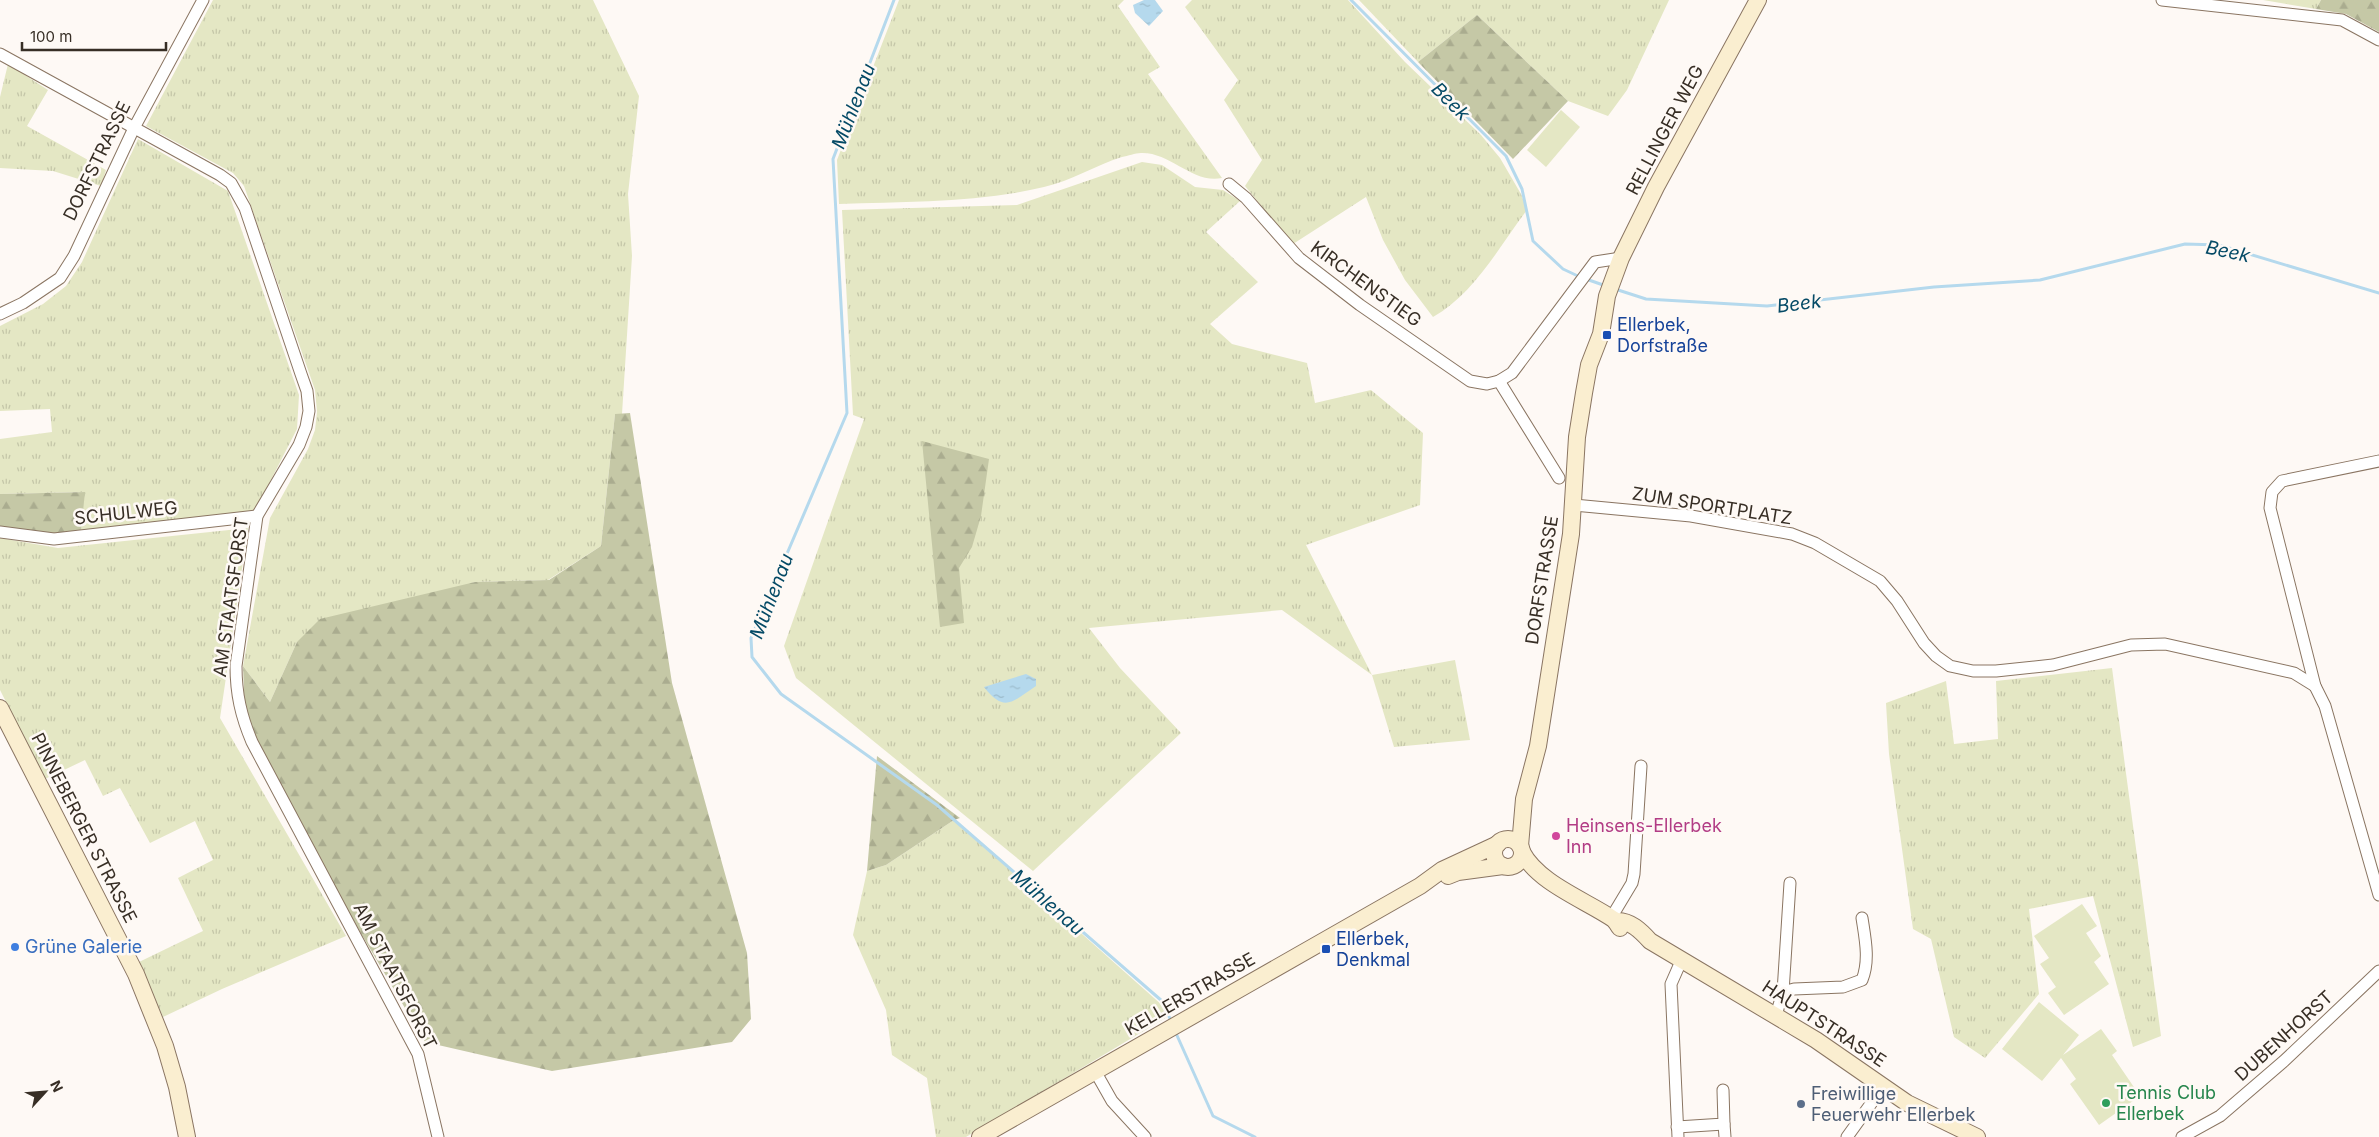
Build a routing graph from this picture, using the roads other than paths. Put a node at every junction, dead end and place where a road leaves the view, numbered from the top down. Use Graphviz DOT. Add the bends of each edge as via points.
graph roads {
  1 [pos="203,0"];
  2 [pos="1758,0"];
  3 [pos="2162,0"];
  4 [pos="2379,40"];
  5 [pos="0,54"];
  6 [pos="134,128"];
  7 [pos="1229,184"];
  8 [pos="1621,258"];
  9 [pos="1612,280"];
  10 [pos="0,314"];
  11 [pos="1499,380"];
  12 [pos="2379,461"];
  13 [pos="1560,478"];
  14 [pos="1574,505"];
  15 [pos="257,516"];
  16 [pos="0,532"];
  17 [pos="2315,686"];
  18 [pos="0,708"];
  19 [pos="1641,766"];
  20 [pos="1524,799"];
  21 [pos="1499,843"];
  22 [pos="1521,849"];
  23 [pos="1506,867"];
  24 [pos="1790,883"];
  25 [pos="1420,886"];
  26 [pos="2379,895"];
  27 [pos="1576,898"];
  28 [pos="1862,918"];
  29 [pos="1614,920"];
  30 [pos="1682,959"];
  31 [pos="2379,972"];
  32 [pos="1783,992"];
  33 [pos="1776,1015"];
  34 [pos="1095,1071"];
  35 [pos="1883,1087"];
  36 [pos="1723,1090"];
  37 [pos="1724,1124"];
  38 [pos="1678,1132"];
  39 [pos="187,1137"];
  40 [pos="438,1137"];
  41 [pos="980,1137"];
  42 [pos="1145,1137"];
  43 [pos="1725,1137"];
  44 [pos="1847,1137"];
  45 [pos="1977,1137"];
  46 [pos="2182,1137"];
  1 -- 6 [label="street, DORFSTRASSE"];
  2 -- 8 [label="main road, RELLINGER WEG"];
  3 -- 4 [label="street" via="2342,20"];
  5 -- 6 [label="street, AM STAATSFORST"];
  6 -- 10 [label="street, DORFSTRASSE" via="74,256 60,278"];
  6 -- 15 [label="street, AM STAATSFORST" via="220,175 239,194 302,374 309,411 306,427 299,445"];
  7 -- 11 [label="street, KIRCHENSTIEG" via="1246,198 1299,258 1360,305 1470,381 1486,384"];
  8 -- 9 [label="main road, RELLINGER WEG"];
  8 -- 11 [label="street" via="1596,262 1512,373"];
  9 -- 14 [label="main road, DORFSTRASSE" via="1601,334 1589,366 1577,437"];
  11 -- 13 [label="street"];
  12 -- 17 [label="street" via="2282,481 2272,492 2270,508"];
  14 -- 17 [label="street, ZUM SPORTPLATZ" via="1691,516 1792,534 1815,543 1880,582 1897,601 1924,643 1950,666 1996,671 2053,664 2131,645 2165,644 2294,673"];
  14 -- 20 [label="main road, DORFSTRASSE" via="1538,746"];
  15 -- 16 [label="street, SCHULWEG" via="54,539"];
  15 -- 40 [label="street, AM STAATSFORST" via="236,666 241,716 418,1054"];
  17 -- 26 [label="street" via="2325,706"];
  18 -- 39 [label="main road, PINNEBERGER STRASSE" via="136,974 165,1046"];
  19 -- 29 [label="street" via="1634,874"];
  20 -- 21 [label="main road, DORFSTRASSE"];
  20 -- 22 [label="main road, DORFSTRASSE"];
  21 -- 22 [label="main road" via="1513,840"];
  21 -- 23 [label="main road" via="1495,857"];
  21 -- 25 [label="main road, KELLERSTRASSE" via="1442,870"];
  22 -- 23 [label="main road" via="1517,864"];
  22 -- 27 [label="main road, HAUPTSTRASSE" via="1533,867"];
  23 -- 25 [label="main road, KELLERSTRASSE" via="1458,872"];
  23 -- 27 [label="main road, HAUPTSTRASSE"];
  24 -- 32 [label="street"];
  25 -- 34 [label="main road, KELLERSTRASSE"];
  27 -- 29 [label="main road, HAUPTSTRASSE"];
  28 -- 32 [label="street" via="1866,969 1862,980 1843,987"];
  29 -- 30 [label="main road, HAUPTSTRASSE" via="1626,932 1650,940"];
  30 -- 33 [label="main road, HAUPTSTRASSE"];
  30 -- 38 [label="street" via="1671,984"];
  31 -- 46 [label="street, DUBENHORST" via="2220,1116"];
  32 -- 33 [label="street"];
  33 -- 35 [label="main road, HAUPTSTRASSE"];
  34 -- 41 [label="main road, KELLERSTRASSE"];
  34 -- 42 [label="street" via="1112,1101"];
  35 -- 44 [label="street"];
  35 -- 45 [label="main road, HAUPTSTRASSE" via="1907,1103"];
  36 -- 37 [label="street"];
  37 -- 38 [label="street"];
  37 -- 43 [label="street"];
}
